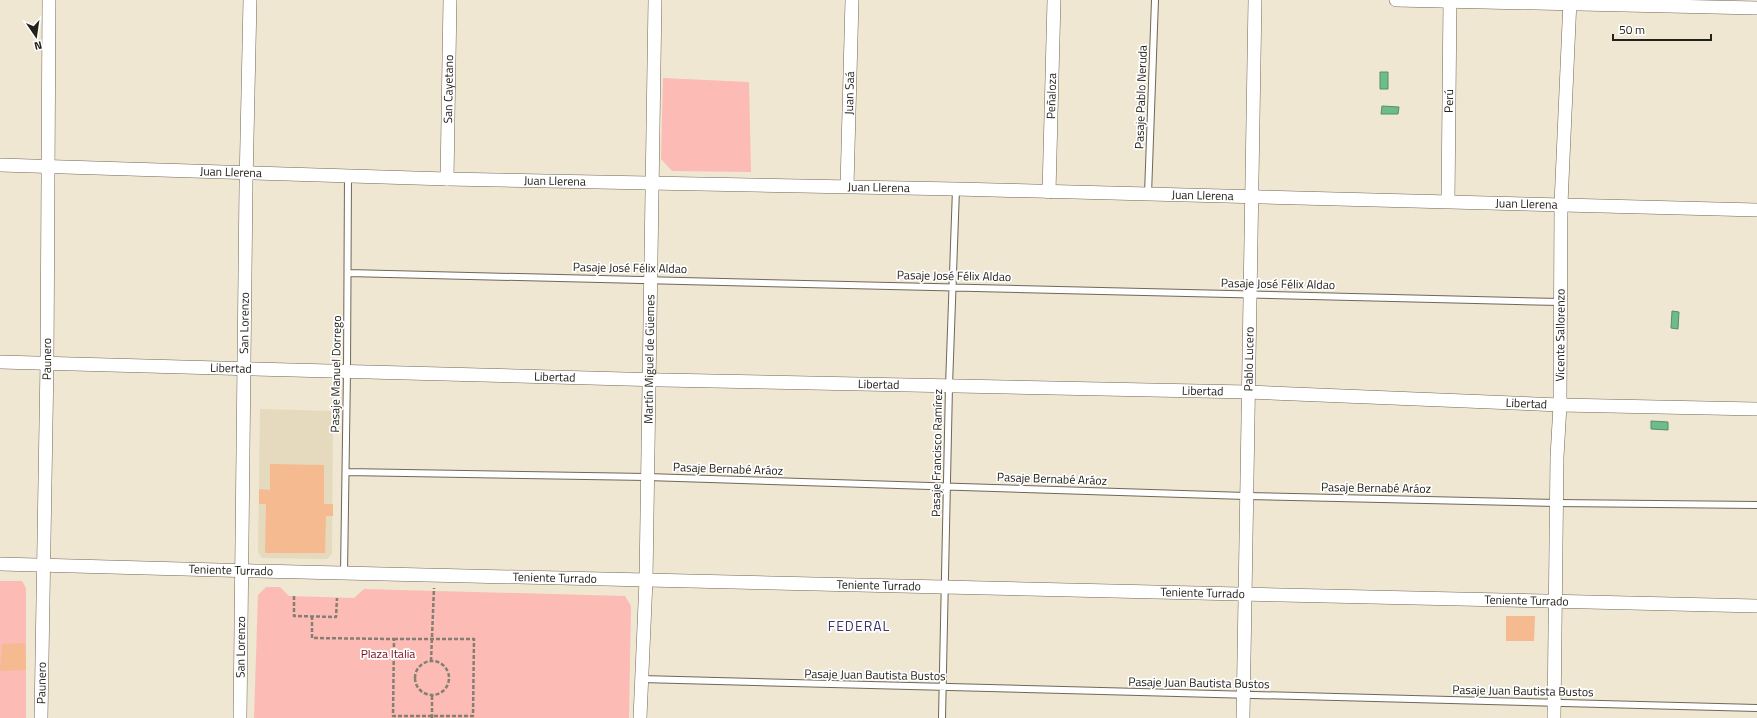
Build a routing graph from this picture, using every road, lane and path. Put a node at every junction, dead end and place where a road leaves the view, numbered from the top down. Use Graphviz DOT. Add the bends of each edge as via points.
graph roads {
  1 [pos="49,0"];
  2 [pos="250,0"];
  3 [pos="450,0"];
  4 [pos="654,0"];
  5 [pos="852,0"];
  6 [pos="1054,0"];
  7 [pos="1155,0"];
  8 [pos="1255,0"];
  9 [pos="1396,0"];
  10 [pos="1450,1"];
  11 [pos="1570,2"];
  12 [pos="1757,8"];
  13 [pos="0,165"];
  14 [pos="47,166"];
  15 [pos="246,173"];
  16 [pos="348,175"];
  17 [pos="446,179"];
  18 [pos="652,183"];
  19 [pos="847,186"];
  20 [pos="956,189"];
  21 [pos="1049,192"];
  22 [pos="1148,194"];
  23 [pos="1251,197"];
  24 [pos="1448,202"];
  25 [pos="1561,204"];
  26 [pos="1757,210"];
  27 [pos="348,273"];
  28 [pos="650,280"];
  29 [pos="953,287"];
  30 [pos="1250,294"];
  31 [pos="1560,302"];
  32 [pos="0,362"];
  33 [pos="47,363"];
  34 [pos="244,368"];
  35 [pos="348,371"];
  36 [pos="649,379"];
  37 [pos="949,386"];
  38 [pos="1248,392"];
  39 [pos="1560,405"];
  40 [pos="1757,409"];
  41 [pos="346,472"];
  42 [pos="647,477"];
  43 [pos="948,486"];
  44 [pos="1246,496"];
  45 [pos="1556,503"];
  46 [pos="1757,506"];
  47 [pos="0,564"];
  48 [pos="44,565"];
  49 [pos="241,570"];
  50 [pos="344,573"];
  51 [pos="433,575"];
  52 [pos="646,580"];
  53 [pos="946,588"];
  54 [pos="1244,595"];
  55 [pos="294,596"];
  56 [pos="337,598"];
  57 [pos="1555,602"];
  58 [pos="1757,606"];
  59 [pos="312,616"];
  60 [pos="394,639"];
  61 [pos="432,639"];
  62 [pos="431,661"];
  63 [pos="641,679"];
  64 [pos="943,687"];
  65 [pos="432,695"];
  66 [pos="1243,695"];
  67 [pos="1554,703"];
  68 [pos="1757,708"];
  69 [pos="432,717"];
  70 [pos="41,718"];
  71 [pos="240,718"];
  72 [pos="640,718"];
  73 [pos="942,718"];
  74 [pos="1243,718"];
  75 [pos="1554,718"];
  1 -- 14 [label="street, Paunero"];
  2 -- 15 [label="street, San Lorenzo"];
  3 -- 17 [label="street, San Cayetano"];
  4 -- 18 [label="street, Martín Miguel de Güemes"];
  5 -- 19 [label="street, Juan Saá"];
  6 -- 21 [label="street, Peñaloza"];
  7 -- 22 [label="lane, Pasaje Pablo Neruda"];
  8 -- 23 [label="street, Pablo Lucero"];
  9 -- 10 [label="street"];
  10 -- 11 [label="street"];
  10 -- 24 [label="street, Perú"];
  11 -- 12 [label="street"];
  11 -- 25 [label="street, Vicente Sallorenzo"];
  13 -- 14 [label="street, Juan Llerena"];
  14 -- 15 [label="street, Juan Llerena"];
  14 -- 33 [label="street, Paunero"];
  15 -- 16 [label="street, Juan Llerena"];
  15 -- 34 [label="street, San Lorenzo"];
  16 -- 17 [label="street, Juan Llerena"];
  16 -- 27 [label="lane, Pasaje Manuel Dorrego"];
  17 -- 18 [label="street, Juan Llerena"];
  18 -- 19 [label="street, Juan Llerena"];
  18 -- 28 [label="street, Martín Miguel de Güemes"];
  19 -- 20 [label="street, Juan Llerena"];
  20 -- 21 [label="street, Juan Llerena"];
  20 -- 29 [label="lane, Pasaje Francisco Ramírez"];
  21 -- 22 [label="street, Juan Llerena"];
  22 -- 23 [label="street, Juan Llerena"];
  23 -- 24 [label="street, Juan Llerena"];
  23 -- 30 [label="street, Pablo Lucero"];
  24 -- 25 [label="street, Juan Llerena"];
  25 -- 26 [label="street, Juan Llerena"];
  25 -- 31 [label="street, Vicente Sallorenzo"];
  27 -- 28 [label="lane, Pasaje José Félix Aldao"];
  27 -- 35 [label="lane, Pasaje Manuel Dorrego"];
  28 -- 29 [label="lane, Pasaje José Félix Aldao"];
  28 -- 36 [label="street, Martín Miguel de Güemes"];
  29 -- 30 [label="lane, Pasaje José Félix Aldao"];
  29 -- 37 [label="lane, Pasaje Francisco Ramírez"];
  30 -- 31 [label="lane, Pasaje José Félix Aldao"];
  30 -- 38 [label="street, Pablo Lucero"];
  31 -- 39 [label="street, Vicente Sallorenzo"];
  32 -- 33 [label="street, Libertad"];
  33 -- 34 [label="street, Libertad"];
  33 -- 48 [label="street, Paunero"];
  34 -- 35 [label="street, Libertad"];
  34 -- 49 [label="street, San Lorenzo"];
  35 -- 36 [label="street, Libertad"];
  35 -- 41 [label="lane, Pasaje Manuel Dorrego"];
  36 -- 37 [label="street, Libertad"];
  36 -- 42 [label="street, Martín Miguel de Güemes"];
  37 -- 38 [label="street, Libertad"];
  37 -- 43 [label="lane, Pasaje Francisco Ramírez"];
  38 -- 39 [label="street, Libertad"];
  38 -- 44 [label="street, Pablo Lucero"];
  39 -- 40 [label="street, Libertad"];
  39 -- 45 [label="street, Vicente Sallorenzo"];
  41 -- 42 [label="lane, Pasaje Bernabé Aráoz"];
  41 -- 50 [label="lane, Pasaje Manuel Dorrego"];
  42 -- 43 [label="lane, Pasaje Bernabé Aráoz"];
  42 -- 52 [label="street, Martín Miguel de Güemes"];
  43 -- 44 [label="lane, Pasaje Bernabé Aráoz"];
  43 -- 53 [label="lane, Pasaje Francisco Ramírez"];
  44 -- 45 [label="lane, Pasaje Bernabé Aráoz"];
  44 -- 54 [label="street, Pablo Lucero"];
  45 -- 46 [label="lane, Pasaje Bernabé Aráoz"];
  45 -- 57 [label="street, Vicente Sallorenzo"];
  47 -- 48 [label="street, Teniente Turrado"];
  48 -- 49 [label="street, Teniente Turrado"];
  48 -- 70 [label="street, Paunero"];
  49 -- 50 [label="street, Teniente Turrado"];
  49 -- 71 [label="street, San Lorenzo"];
  50 -- 51 [label="street, Teniente Turrado"];
  51 -- 52 [label="street, Teniente Turrado"];
  51 -- 61 [label="path"];
  52 -- 53 [label="street, Teniente Turrado"];
  52 -- 63 [label="street, Martín Miguel de Güemes"];
  53 -- 54 [label="street, Teniente Turrado"];
  53 -- 64 [label="lane, Pasaje Francisco Ramírez"];
  54 -- 57 [label="street, Teniente Turrado"];
  54 -- 66 [label="street, Pablo Lucero"];
  55 -- 59 [label="path" via="294,616"];
  56 -- 59 [label="path" via="336,617"];
  57 -- 58 [label="street, Teniente Turrado"];
  57 -- 67 [label="street, Vicente Sallorenzo"];
  59 -- 60 [label="path" via="312,638"];
  60 -- 61 [label="path"];
  60 -- 69 [label="path" via="393,716"];
  61 -- 62 [label="path"];
  61 -- 69 [label="path" via="474,639 473,716"];
  62 -- 65 [label="path" via="441,664 448,677 445,687"];
  62 -- 65 [label="path" via="420,666 415,676 417,687"];
  63 -- 64 [label="lane, Pasaje Juan Bautista Bustos"];
  63 -- 72 [label="street, Martín Miguel de Güemes"];
  64 -- 66 [label="lane, Pasaje Juan Bautista Bustos"];
  64 -- 73 [label="lane, Pasaje Francisco Ramírez"];
  65 -- 69 [label="path"];
  66 -- 67 [label="lane, Pasaje Juan Bautista Bustos"];
  66 -- 74 [label="street, Pablo Lucero"];
  67 -- 68 [label="lane, Pasaje Juan Bautista Bustos"];
  67 -- 75 [label="street, Vicente Sallorenzo"];
}
